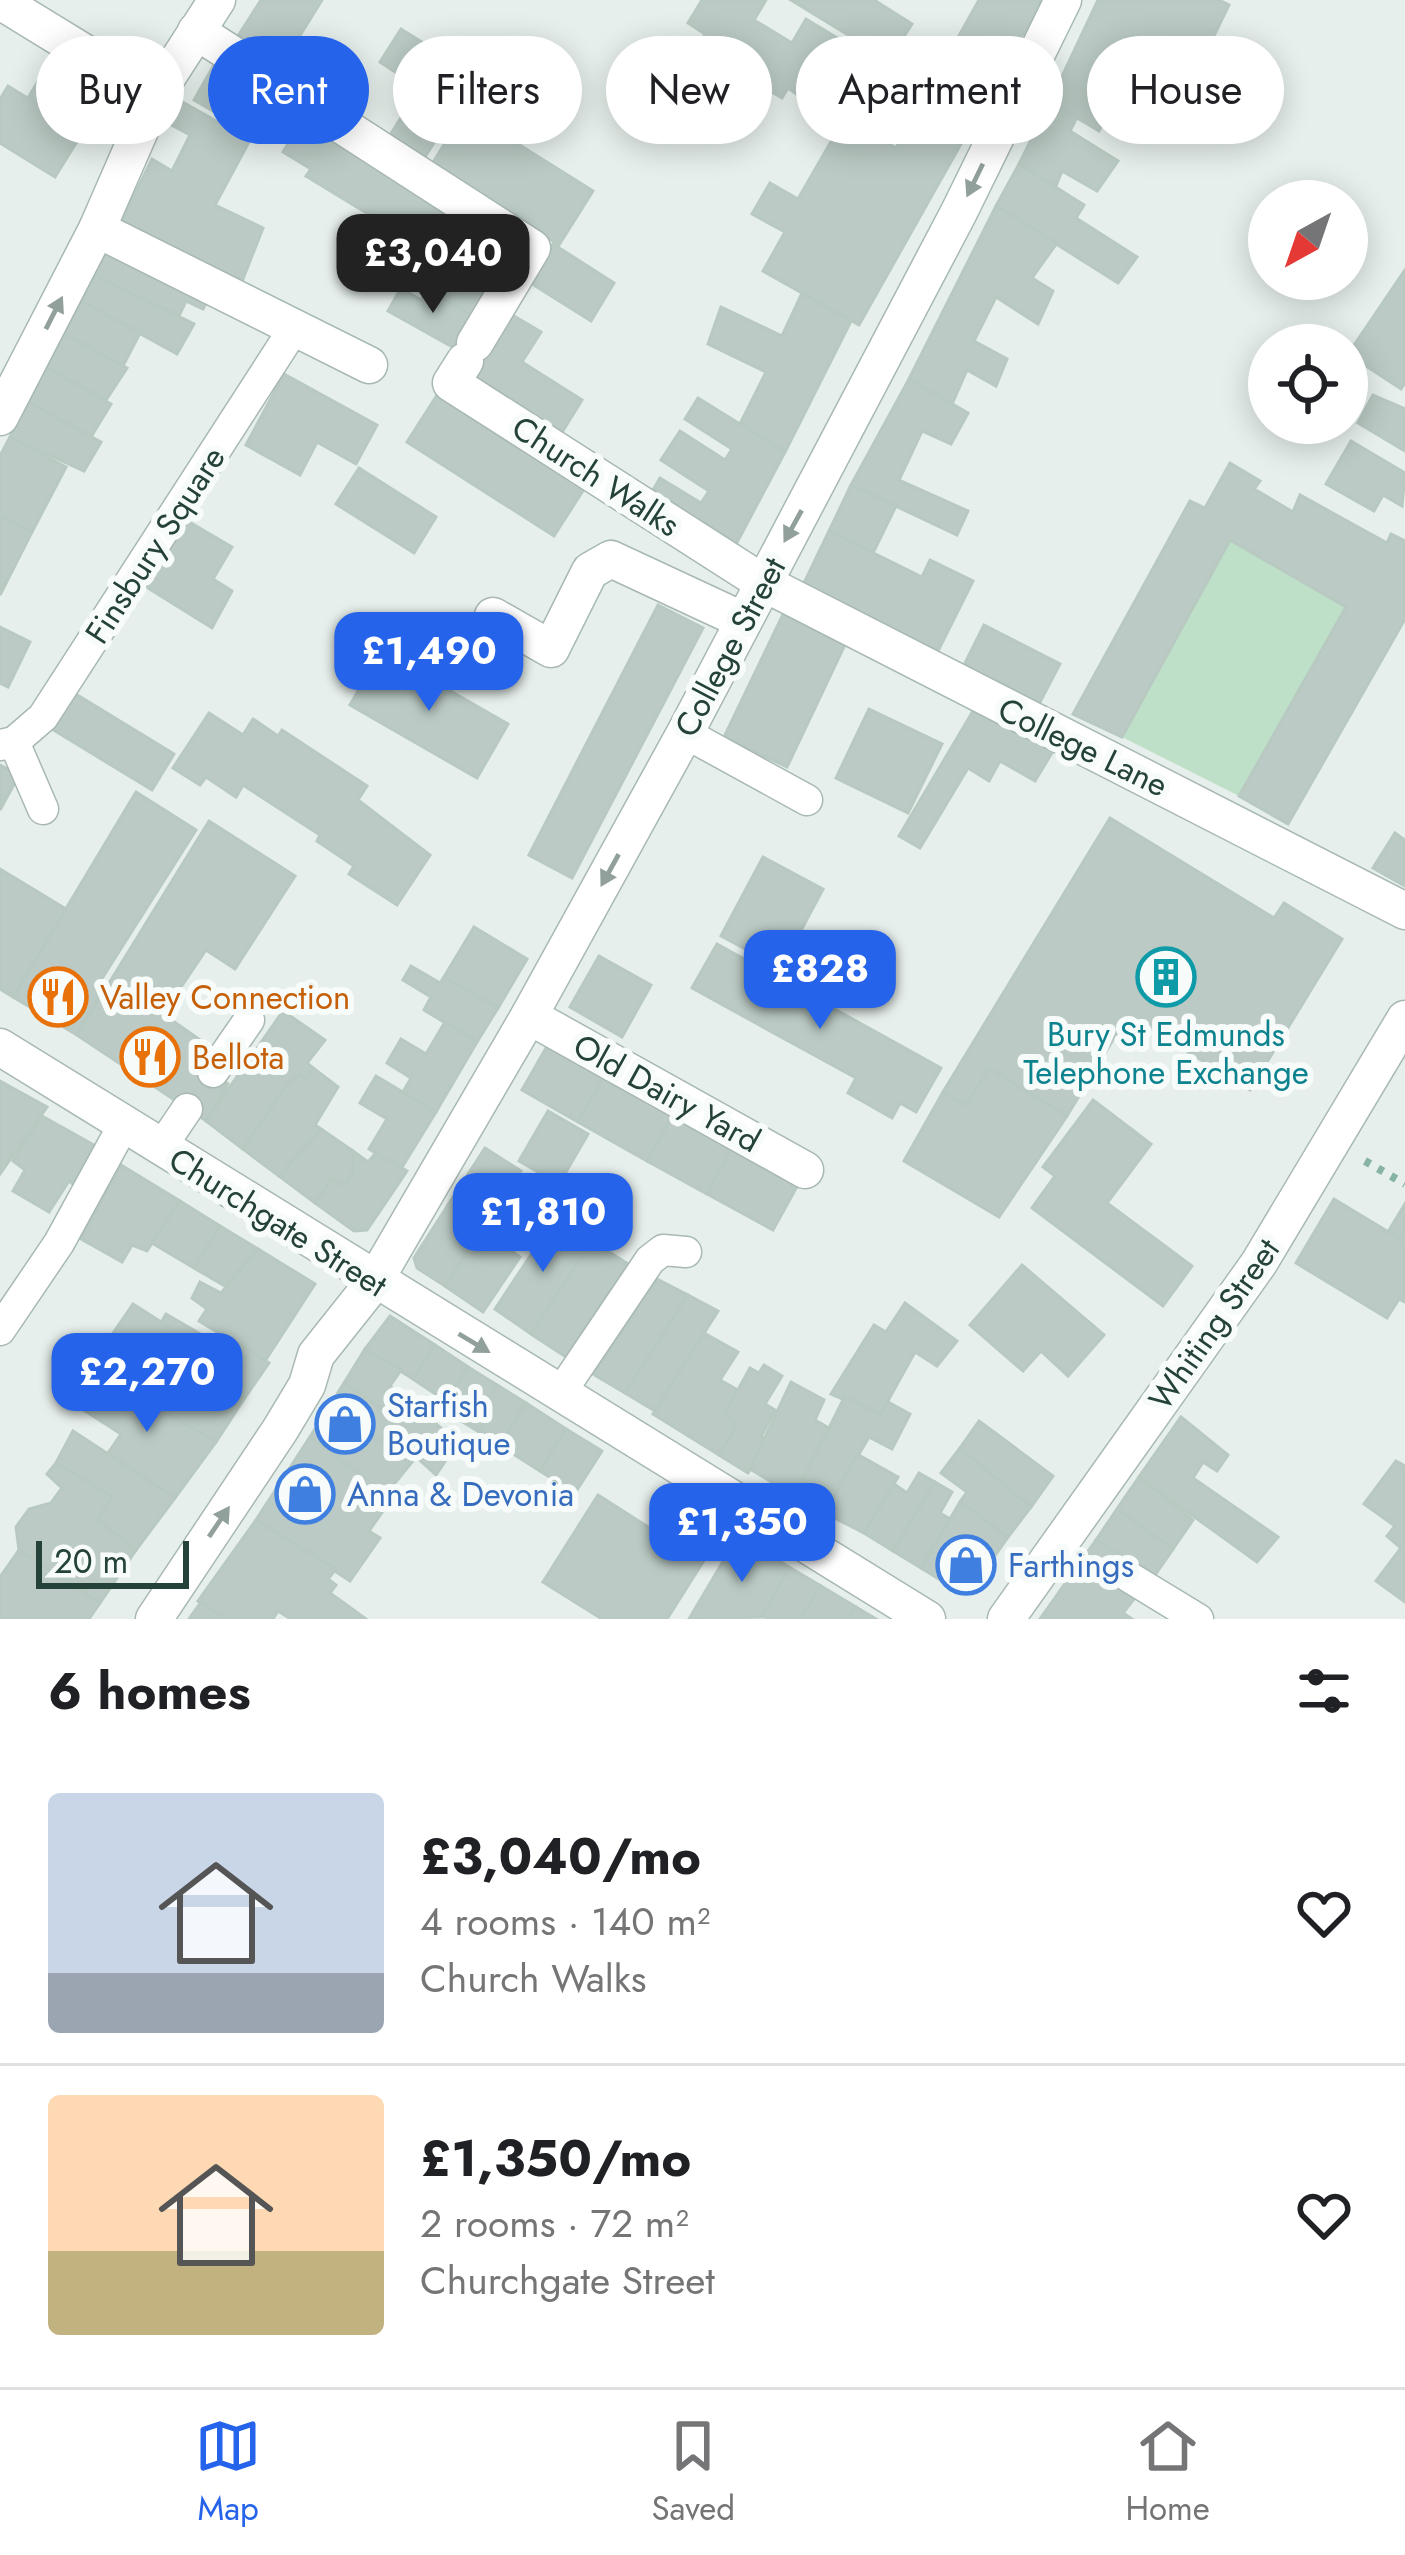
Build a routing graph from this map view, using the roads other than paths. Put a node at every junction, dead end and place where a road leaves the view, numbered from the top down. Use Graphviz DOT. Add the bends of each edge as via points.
graph roads {
  1 [pos="217,0"];
  2 [pos="1063,0"];
  3 [pos="0,1"];
  4 [pos="196,31"];
  5 [pos="57,36"];
  6 [pos="184,50"];
  7 [pos="133,144"];
  8 [pos="97,229"];
  9 [pos="296,328"];
  10 [pos="369,365"];
  11 [pos="0,416"];
  12 [pos="762,582"];
  13 [pos="493,616"];
  14 [pos="742,620"];
  15 [pos="685,733"];
  16 [pos="7,744"];
  17 [pos="807,800"];
  18 [pos="43,809"];
  19 [pos="1405,911"];
  20 [pos="529,1016"];
  21 [pos="249,1020"];
  22 [pos="1402,1032"];
  23 [pos="0,1047"];
  24 [pos="213,1072"];
  25 [pos="187,1108"];
  26 [pos="123,1126"];
  27 [pos="160,1149"];
  28 [pos="806,1170"];
  29 [pos="686,1252"];
  30 [pos="374,1282"];
  31 [pos="0,1330"];
  32 [pos="559,1395"];
  33 [pos="1129,1577"];
  34 [pos="154,1619"];
  35 [pos="927,1619"];
  36 [pos="1006,1619"];
  37 [pos="1198,1619"];
  1 -- 4 [label="street"];
  2 -- 12 [label="street, College Street, one-way"];
  3 -- 5 [label="street"];
  4 -- 6 [label="street"];
  4 -- 12 [label="street, Church Walks" via="532,248 451,383"];
  7 -- 8 [label="street"];
  8 -- 9 [label="street"];
  11 -- 8 [label="street, one-way"];
  9 -- 10 [label="street"];
  9 -- 16 [label="lane, Finsbury Square" via="43,717"];
  12 -- 14 [label="street, College Street"];
  12 -- 19 [label="street, College Lane"];
  13 -- 14 [label="street" via="551,649 590,571 611,559"];
  14 -- 15 [label="street, College Street"];
  15 -- 17 [label="lane"];
  15 -- 20 [label="street, College Street, one-way"];
  16 -- 18 [label="lane"];
  20 -- 28 [label="street, Old Dairy Yard"];
  20 -- 30 [label="street, College Street"];
  21 -- 24 [label="lane"];
  22 -- 36 [label="street, Whiting Street" via="1078,1542"];
  23 -- 26 [label="street, Churchgate Street"];
  25 -- 27 [label="lane"];
  26 -- 27 [label="street, Churchgate Street"];
  26 -- 31 [label="lane"];
  27 -- 30 [label="street, Churchgate Street"];
  29 -- 32 [label="lane" via="663,1250 650,1260"];
  30 -- 32 [label="street, Churchgate Street, one-way"];
  34 -- 30 [label="street, College Street, one-way" via="280,1430 316,1355"];
  32 -- 35 [label="street, Churchgate Street"];
  33 -- 37 [label="lane"];
}
